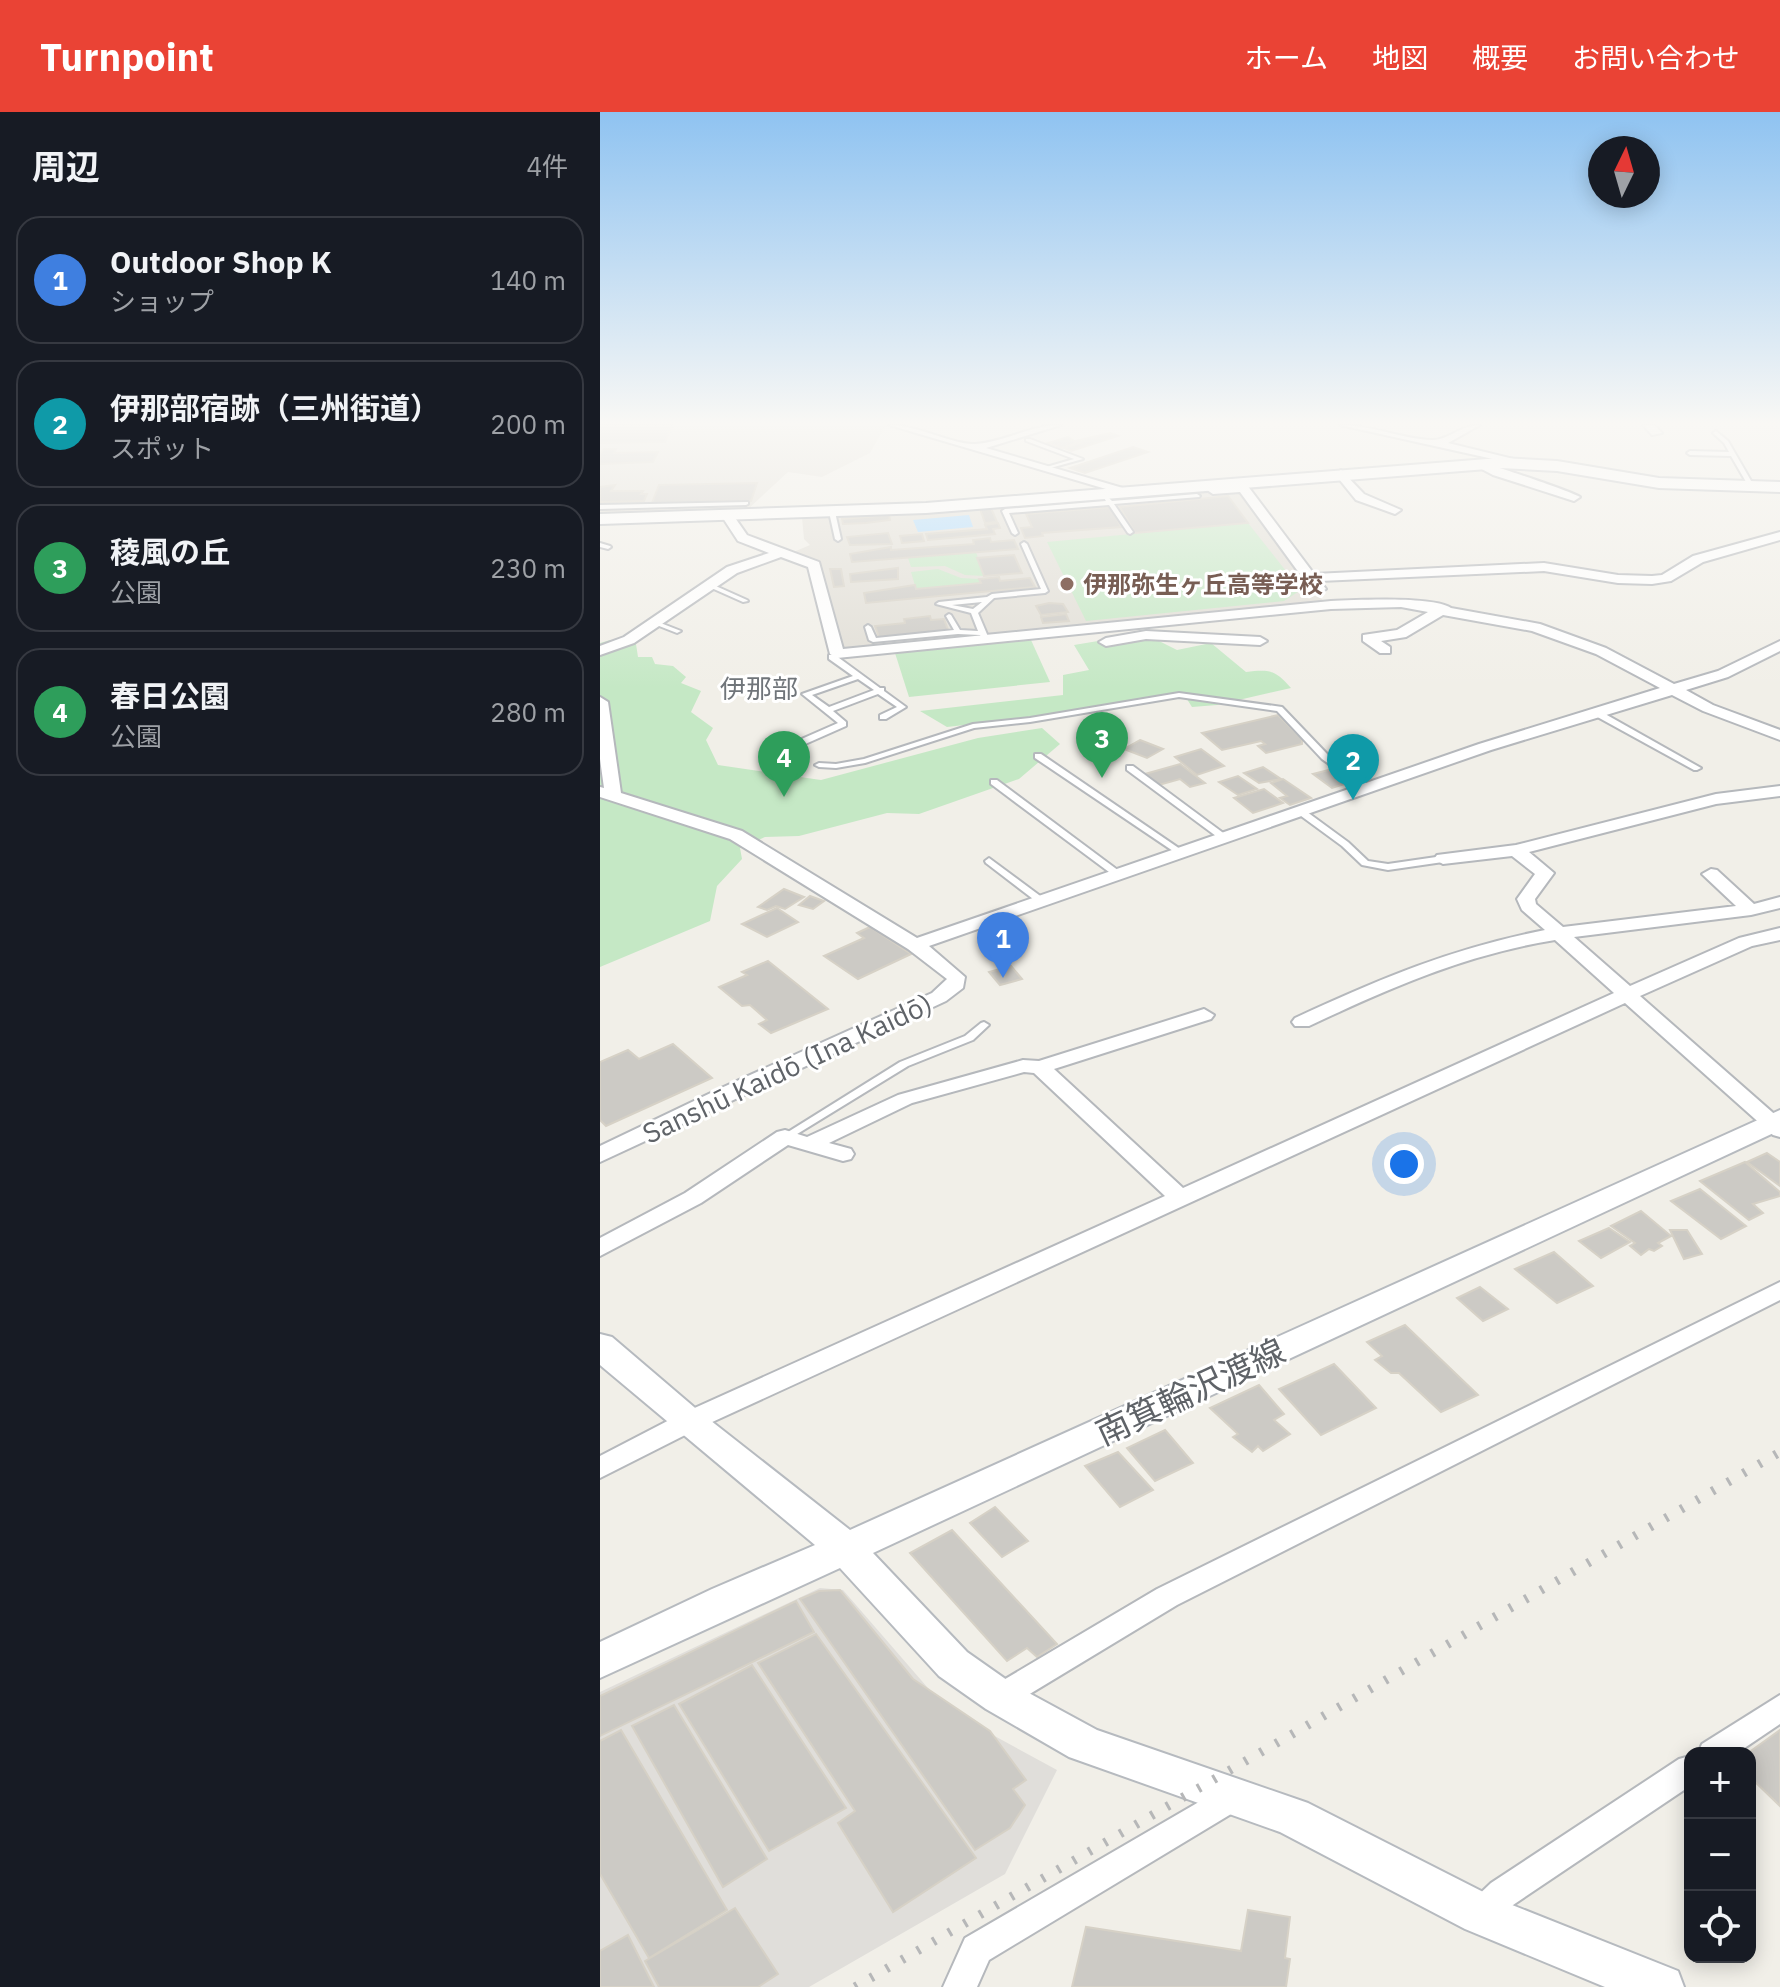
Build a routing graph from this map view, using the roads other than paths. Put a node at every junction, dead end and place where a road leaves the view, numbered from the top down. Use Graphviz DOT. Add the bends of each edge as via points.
graph roads {
  1 [pos="623,512"];
  2 [pos="642,512"];
  3 [pos="814,512"];
  4 [pos="832,512"];
  5 [pos="1006,512"];
  6 [pos="1117,512"];
  7 [pos="1261,512"];
  8 [pos="727,515"];
  9 [pos="600,519"];
  10 [pos="1130,532"];
  11 [pos="1015,533"];
  12 [pos="1780,536"];
  13 [pos="838,539"];
  14 [pos="1024,544"];
  15 [pos="780,553"];
  16 [pos="1310,578"];
  17 [pos="709,585"];
  18 [pos="988,599"];
  19 [pos="745,601"];
  20 [pos="1331,605"];
  21 [pos="1444,608"];
  22 [pos="975,612"];
  23 [pos="949,616"];
  24 [pos="656,623"];
  25 [pos="868,627"];
  26 [pos="677,631"];
  27 [pos="958,632"];
  28 [pos="984,636"];
  29 [pos="1260,641"];
  30 [pos="1106,642"];
  31 [pos="1780,645"];
  32 [pos="1385,650"];
  33 [pos="600,651"];
  34 [pos="834,656"];
  35 [pos="857,677"];
  36 [pos="1670,688"];
  37 [pos="881,690"];
  38 [pos="600,702"];
  39 [pos="828,710"];
  40 [pos="1595,712"];
  41 [pos="883,717"];
  42 [pos="1780,735"];
  43 [pos="800,743"];
  44 [pos="1038,756"];
  45 [pos="819,765"];
  46 [pos="1130,768"];
  47 [pos="1697,768"];
  48 [pos="994,782"];
  49 [pos="1369,788"];
  50 [pos="1780,791"];
  51 [pos="606,794"];
  52 [pos="1300,811"];
  53 [pos="1223,837"];
  54 [pos="1516,850"];
  55 [pos="1179,851"];
  56 [pos="1443,859"];
  57 [pos="989,861"];
  58 [pos="1116,873"];
  59 [pos="1711,874"];
  60 [pos="1040,900"];
  61 [pos="1780,902"];
  62 [pos="1751,910"];
  63 [pos="1780,934"];
  64 [pos="1561,935"];
  65 [pos="915,945"];
  66 [pos="1628,994"];
  67 [pos="1204,1015"];
  68 [pos="1302,1022"];
  69 [pos="984,1025"];
  70 [pos="1040,1067"];
  71 [pos="1777,1124"];
  72 [pos="785,1137"];
  73 [pos="811,1143"];
  74 [pos="843,1154"];
  75 [pos="600,1155"];
  76 [pos="1180,1198"];
  77 [pos="600,1248"];
  78 [pos="1780,1290"];
  79 [pos="600,1346"];
  80 [pos="688,1422"];
  81 [pos="600,1468"];
  82 [pos="846,1549"];
  83 [pos="600,1661"];
  84 [pos="1000,1697"];
  85 [pos="1780,1708"];
  86 [pos="1722,1747"];
  87 [pos="1684,1773"];
  88 [pos="1235,1795"];
  89 [pos="1481,1914"];
  90 [pos="960,1987"];
  91 [pos="1661,1987"];
  1 -- 9 [label="main road"];
  2 -- 8 [label="main road"];
  3 -- 8 [label="main road"];
  4 -- 13 [label="lane"];
  5 -- 11 [label="lane"];
  6 -- 10 [label="lane"];
  7 -- 16 [label="street"];
  8 -- 15 [label="street" via="742,538"];
  12 -- 16 [label="street" via="1698,559 1652,580 1544,567"];
  14 -- 18 [label="lane" via="1045,591"];
  15 -- 17 [label="street" via="732,570"];
  15 -- 34 [label="street" via="814,565"];
  16 -- 20 [label="street"];
  17 -- 19 [label="lane"];
  17 -- 24 [label="street"];
  18 -- 22 [label="lane"];
  18 -- 22 [label="lane" via="939,604"];
  20 -- 21 [label="street"];
  20 -- 28 [label="street"];
  21 -- 32 [label="street" via="1401,634 1368,638"];
  21 -- 36 [label="street" via="1559,635"];
  22 -- 28 [label="lane"];
  23 -- 27 [label="lane"];
  24 -- 26 [label="lane"];
  24 -- 33 [label="street" via="619,646"];
  25 -- 27 [label="lane" via="873,640"];
  27 -- 28 [label="lane"];
  28 -- 34 [label="street"];
  29 -- 30 [label="street" via="1146,635"];
  31 -- 36 [label="street, Sanshū Kaidō (Ina Kaidō)" via="1723,674"];
  34 -- 35 [label="lane"];
  35 -- 37 [label="lane"];
  35 -- 39 [label="lane" via="806,694"];
  36 -- 40 [label="street, Sanshū Kaidō (Ina Kaidō)"];
  36 -- 42 [label="street"];
  37 -- 39 [label="lane"];
  37 -- 41 [label="lane" via="902,707"];
  38 -- 51 [label="street"];
  39 -- 43 [label="lane" via="843,724"];
  40 -- 47 [label="lane"];
  40 -- 49 [label="street, Sanshū Kaidō (Ina Kaidō)"];
  44 -- 55 [label="lane"];
  45 -- 49 [label="lane" via="865,761 973,726 1179,695 1279,709 1325,757"];
  46 -- 53 [label="lane"];
  48 -- 58 [label="lane"];
  49 -- 52 [label="street, Sanshū Kaidō (Ina Kaidō)"];
  50 -- 54 [label="street" via="1716,799"];
  51 -- 65 [label="street" via="736,835"];
  52 -- 53 [label="street, Sanshū Kaidō (Ina Kaidō)"];
  52 -- 56 [label="lane" via="1365,863 1388,867"];
  53 -- 55 [label="street, Sanshū Kaidō (Ina Kaidō)"];
  54 -- 56 [label="street"];
  54 -- 64 [label="street" via="1545,873 1526,899 1528,906"];
  55 -- 58 [label="street, Sanshū Kaidō (Ina Kaidō)"];
  57 -- 60 [label="lane"];
  58 -- 60 [label="street, Sanshū Kaidō (Ina Kaidō)"];
  59 -- 62 [label="street"];
  60 -- 65 [label="street, Sanshū Kaidō (Ina Kaidō)"];
  61 -- 62 [label="street"];
  62 -- 64 [label="street"];
  63 -- 66 [label="street" via="1746,942"];
  64 -- 66 [label="street"];
  64 -- 68 [label="street" via="1478,950 1395,978"];
  65 -- 75 [label="street, Sanshū Kaidō (Ina Kaidō)" via="956,977 949,991"];
  66 -- 71 [label="street"];
  66 -- 76 [label="street"];
  67 -- 70 [label="street"];
  69 -- 72 [label="lane" via="969,1038 904,1064"];
  70 -- 73 [label="street" via="1023,1066 905,1099"];
  70 -- 76 [label="street"];
  71 -- 82 [label="main road, 南箕輪沢渡線"];
  72 -- 73 [label="street"];
  72 -- 77 [label="street" via="693,1198"];
  73 -- 74 [label="street"];
  76 -- 80 [label="street"];
  78 -- 84 [label="street" via="1167,1597"];
  79 -- 80 [label="main road"];
  80 -- 81 [label="street"];
  80 -- 82 [label="main road"];
  82 -- 83 [label="main road, 南箕輪沢渡線"];
  82 -- 84 [label="main road" via="953,1664"];
  84 -- 88 [label="main road" via="1084,1744"];
  85 -- 86 [label="street"];
  87 -- 89 [label="street" via="1502,1894"];
  88 -- 89 [label="main road" via="1293,1817"];
  88 -- 90 [label="street" via="977,1949"];
  89 -- 91 [label="main road"];
}
